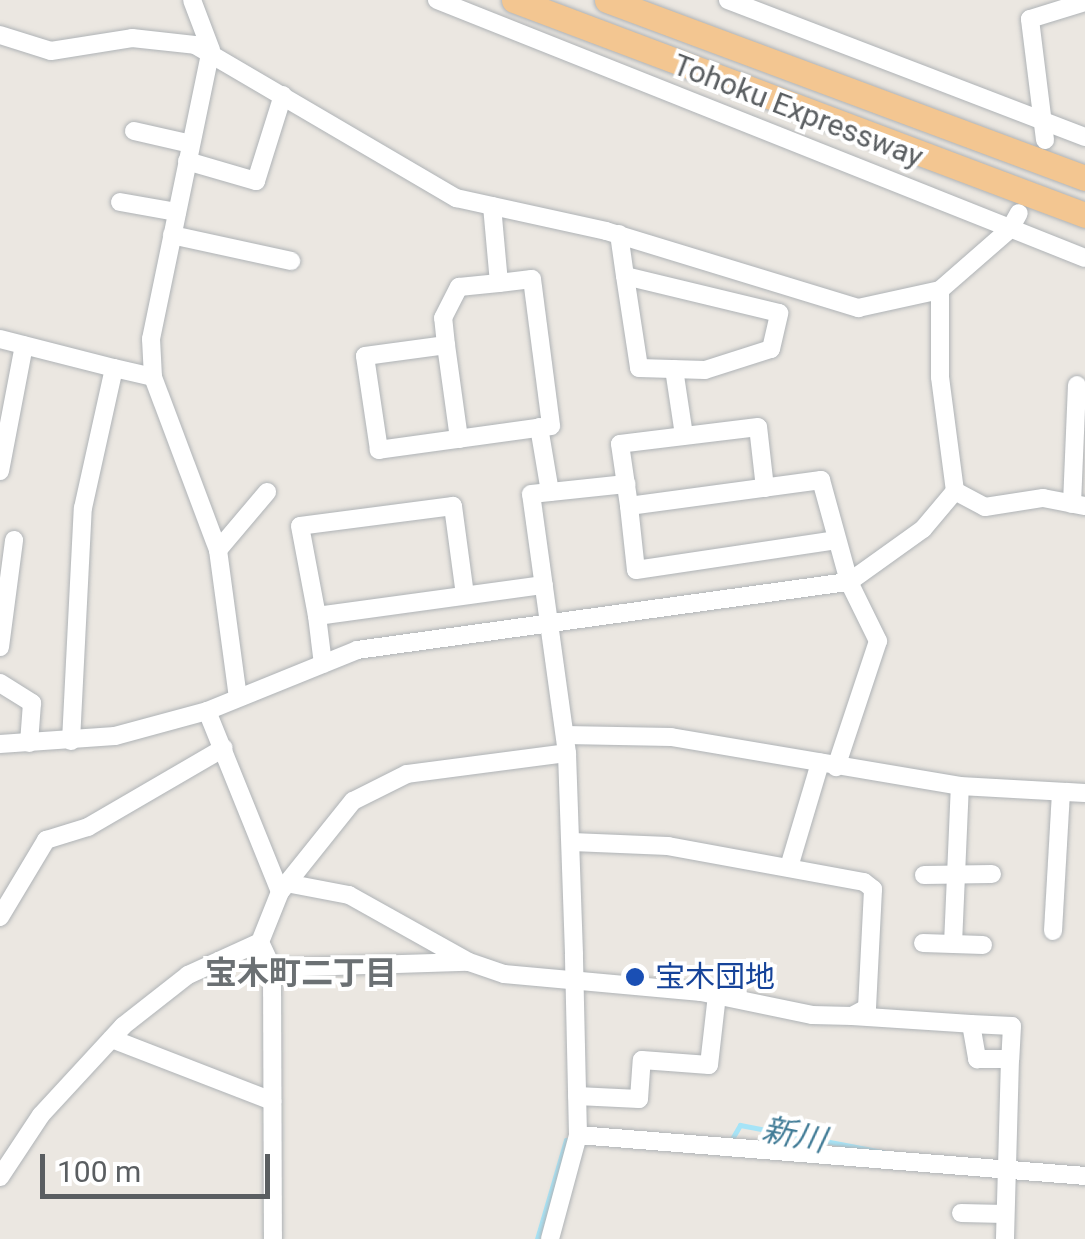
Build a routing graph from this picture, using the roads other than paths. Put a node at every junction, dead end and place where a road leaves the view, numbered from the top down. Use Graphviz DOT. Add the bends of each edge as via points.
graph roads {
  1 [pos="192,0"];
  2 [pos="437,0"];
  3 [pos="514,0"];
  4 [pos="607,0"];
  5 [pos="728,0"];
  6 [pos="1085,2"];
  7 [pos="1,39"];
  8 [pos="211,50"];
  9 [pos="283,94"];
  10 [pos="134,131"];
  11 [pos="1046,131"];
  12 [pos="1085,137"];
  13 [pos="189,152"];
  14 [pos="1085,178"];
  15 [pos="120,202"];
  16 [pos="492,206"];
  17 [pos="177,212"];
  18 [pos="1085,215"];
  19 [pos="1015,221"];
  20 [pos="618,234"];
  21 [pos="172,235"];
  22 [pos="1085,258"];
  23 [pos="292,261"];
  24 [pos="625,276"];
  25 [pos="500,282"];
  26 [pos="940,290"];
  27 [pos="0,339"];
  28 [pos="24,345"];
  29 [pos="446,345"];
  30 [pos="114,368"];
  31 [pos="674,369"];
  32 [pos="152,377"];
  33 [pos="1077,385"];
  34 [pos="539,428"];
  35 [pos="684,435"];
  36 [pos="459,439"];
  37 [pos="0,471"];
  38 [pos="626,484"];
  39 [pos="765,488"];
  40 [pos="955,491"];
  41 [pos="267,492"];
  42 [pos="550,492"];
  43 [pos="1078,505"];
  44 [pos="629,506"];
  45 [pos="14,540"];
  46 [pos="837,540"];
  47 [pos="218,550"];
  48 [pos="848,582"];
  49 [pos="544,585"];
  50 [pos="465,596"];
  51 [pos="317,616"];
  52 [pos="550,627"];
  53 [pos="0,647"];
  54 [pos="322,664"];
  55 [pos="0,683"];
  56 [pos="238,698"];
  57 [pos="208,711"];
  58 [pos="71,741"];
  59 [pos="29,743"];
  60 [pos="0,744"];
  61 [pos="566,744"];
  62 [pos="224,748"];
  63 [pos="828,765"];
  64 [pos="960,786"];
  65 [pos="1061,792"];
  66 [pos="1085,793"];
  67 [pos="572,842"];
  68 [pos="790,867"];
  69 [pos="992,874"];
  70 [pos="924,875"];
  71 [pos="955,875"];
  72 [pos="283,888"];
  73 [pos="0,918"];
  74 [pos="1054,931"];
  75 [pos="260,942"];
  76 [pos="923,943"];
  77 [pos="953,944"];
  78 [pos="983,945"];
  79 [pos="469,962"];
  80 [pos="272,968"];
  81 [pos="575,980"];
  82 [pos="717,995"];
  83 [pos="852,1016"];
  84 [pos="971,1024"];
  85 [pos="112,1038"];
  86 [pos="1010,1059"];
  87 [pos="577,1096"];
  88 [pos="272,1101"];
  89 [pos="578,1135"];
  90 [pos="1005,1168"];
  91 [pos="1085,1176"];
  92 [pos="0,1177"];
  93 [pos="961,1213"];
  94 [pos="1005,1214"];
  95 [pos="273,1239"];
  96 [pos="550,1239"];
  97 [pos="1005,1239"];
  1 -- 8 [label="street"];
  2 -- 19 [label="street"];
  3 -- 18 [label="highway, Tohoku Expressway"];
  4 -- 14 [label="highway, Tohoku Expressway"];
  5 -- 11 [label="street"];
  6 -- 11 [label="street" via="1030,19"];
  7 -- 8 [label="street" via="51,52 132,38"];
  8 -- 9 [label="street"];
  8 -- 13 [label="street"];
  9 -- 13 [label="street" via="256,181"];
  9 -- 16 [label="street" via="427,184"];
  10 -- 13 [label="street"];
  11 -- 12 [label="street"];
  13 -- 17 [label="street"];
  15 -- 17 [label="street"];
  16 -- 20 [label="street"];
  16 -- 25 [label="street"];
  17 -- 21 [label="street"];
  19 -- 22 [label="street"];
  19 -- 26 [label="street"];
  20 -- 24 [label="street"];
  20 -- 26 [label="street" via="858,308"];
  21 -- 23 [label="street"];
  21 -- 32 [label="street" via="151,339"];
  24 -- 31 [label="street" via="640,368"];
  24 -- 31 [label="street" via="779,313 771,349 705,370"];
  25 -- 29 [label="street" via="458,287 443,318"];
  25 -- 34 [label="street" via="532,279 551,426"];
  26 -- 40 [label="street" via="940,377"];
  27 -- 28 [label="street"];
  28 -- 30 [label="street"];
  28 -- 37 [label="street"];
  29 -- 36 [label="street"];
  29 -- 36 [label="street" via="365,356 379,450"];
  30 -- 32 [label="street"];
  30 -- 58 [label="street" via="83,508"];
  31 -- 35 [label="street"];
  32 -- 47 [label="street"];
  33 -- 43 [label="street"];
  34 -- 36 [label="street"];
  34 -- 42 [label="street"];
  35 -- 38 [label="street" via="620,444"];
  35 -- 39 [label="street" via="758,426"];
  38 -- 42 [label="street"];
  38 -- 44 [label="street"];
  39 -- 44 [label="street"];
  39 -- 46 [label="street" via="821,480"];
  40 -- 43 [label="street" via="985,507 1043,498"];
  40 -- 48 [label="street" via="923,529"];
  41 -- 47 [label="street"];
  42 -- 49 [label="street" via="531,494"];
  44 -- 46 [label="street" via="636,570"];
  45 -- 53 [label="street"];
  46 -- 48 [label="street"];
  47 -- 56 [label="street"];
  48 -- 52 [label="street"];
  48 -- 63 [label="street" via="878,641"];
  49 -- 50 [label="street"];
  49 -- 52 [label="street"];
  50 -- 51 [label="street"];
  50 -- 51 [label="street" via="452,506 300,526"];
  51 -- 54 [label="street"];
  52 -- 54 [label="street" via="357,650"];
  52 -- 61 [label="street"];
  54 -- 56 [label="street"];
  55 -- 59 [label="street" via="32,703"];
  56 -- 57 [label="street"];
  57 -- 58 [label="street"];
  57 -- 62 [label="street"];
  58 -- 59 [label="street"];
  59 -- 60 [label="street"];
  61 -- 63 [label="street" via="707,741"];
  61 -- 67 [label="street"];
  61 -- 72 [label="street" via="372,787"];
  62 -- 72 [label="street"];
  62 -- 73 [label="street" via="88,827 46,840"];
  63 -- 64 [label="street"];
  63 -- 68 [label="street"];
  64 -- 65 [label="street"];
  64 -- 71 [label="street"];
  65 -- 66 [label="street"];
  65 -- 74 [label="street"];
  67 -- 68 [label="street" via="668,846"];
  67 -- 81 [label="street"];
  68 -- 83 [label="street" via="873,889 866,1008"];
  69 -- 71 [label="street"];
  70 -- 71 [label="street"];
  71 -- 77 [label="street"];
  72 -- 75 [label="street"];
  72 -- 79 [label="street" via="348,894"];
  75 -- 80 [label="street"];
  75 -- 85 [label="street" via="188,975"];
  76 -- 77 [label="street"];
  77 -- 78 [label="street"];
  79 -- 80 [label="street"];
  79 -- 81 [label="street" via="504,974"];
  80 -- 88 [label="street"];
  81 -- 82 [label="street"];
  81 -- 87 [label="street"];
  82 -- 83 [label="street" via="812,1015"];
  82 -- 87 [label="street" via="709,1065 642,1060 639,1099"];
  83 -- 84 [label="street"];
  84 -- 86 [label="street" via="977,1059"];
  84 -- 86 [label="street" via="1012,1026"];
  85 -- 88 [label="street"];
  85 -- 92 [label="street" via="41,1115"];
  86 -- 90 [label="street"];
  87 -- 89 [label="street"];
  88 -- 95 [label="street"];
  89 -- 90 [label="street"];
  89 -- 96 [label="street"];
  90 -- 91 [label="street"];
  90 -- 94 [label="street"];
  93 -- 94 [label="street"];
  94 -- 97 [label="street"];
}
